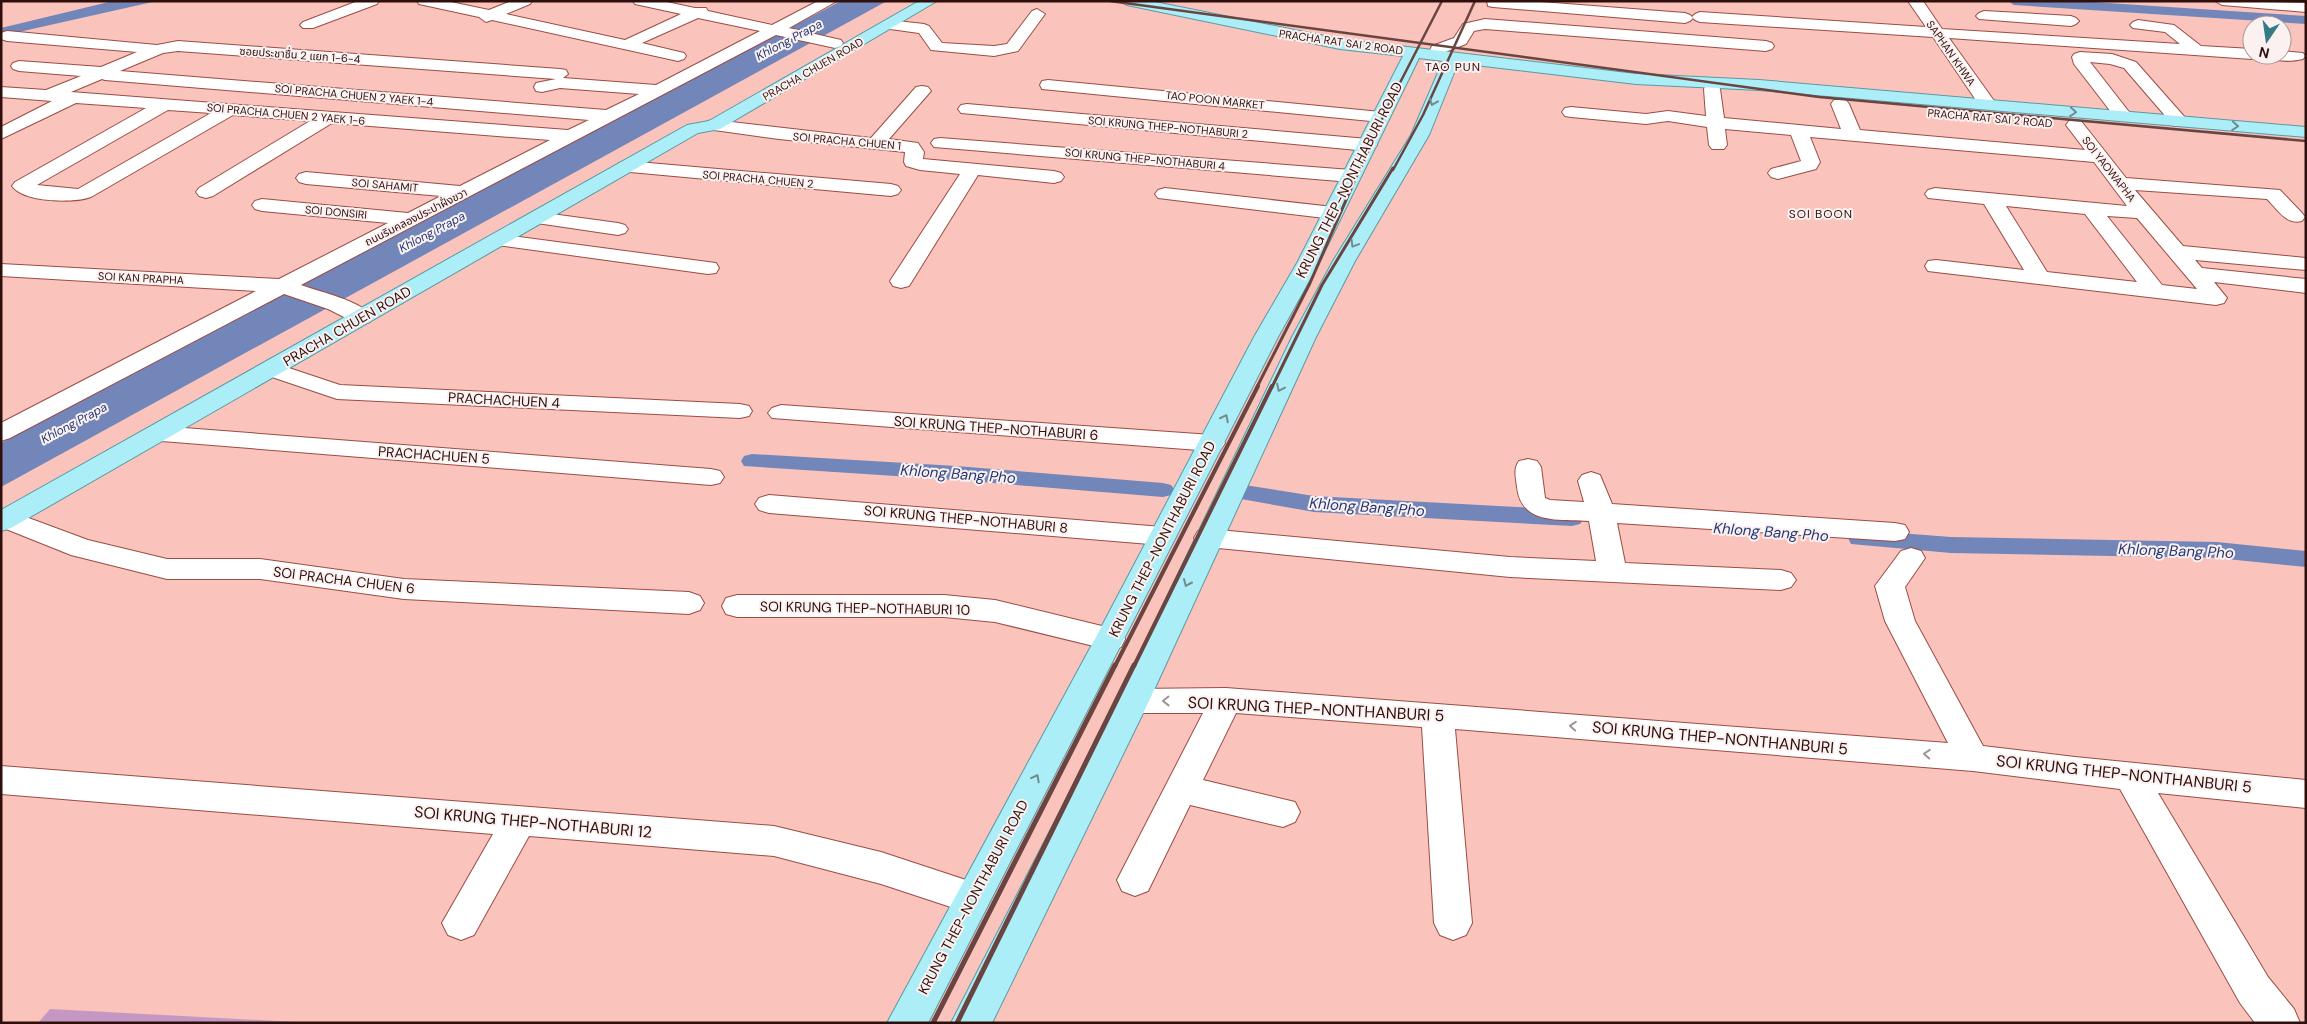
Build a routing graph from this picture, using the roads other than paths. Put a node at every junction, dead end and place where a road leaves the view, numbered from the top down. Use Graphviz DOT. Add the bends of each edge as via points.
graph roads {
  1 [pos="372,1"];
  2 [pos="424,1"];
  3 [pos="525,1"];
  4 [pos="640,1"];
  5 [pos="720,1"];
  6 [pos="830,1"];
  7 [pos="908,1"];
  8 [pos="930,1"];
  9 [pos="1127,1"];
  10 [pos="1915,1"];
  11 [pos="2222,1"];
  12 [pos="1494,2"];
  13 [pos="2306,8"];
  14 [pos="2058,9"];
  15 [pos="698,13"];
  16 [pos="1037,14"];
  17 [pos="490,16"];
  18 [pos="1984,16"];
  19 [pos="2071,21"];
  20 [pos="1485,24"];
  21 [pos="308,25"];
  22 [pos="468,25"];
  23 [pos="888,25"];
  24 [pos="2138,25"];
  25 [pos="777,30"];
  26 [pos="1937,34"];
  27 [pos="7,36"];
  28 [pos="829,41"];
  29 [pos="2095,44"];
  30 [pos="626,45"];
  31 [pos="1766,46"];
  32 [pos="2133,47"];
  33 [pos="159,49"];
  34 [pos="2198,51"];
  35 [pos="1450,52"];
  36 [pos="2242,53"];
  37 [pos="678,56"];
  38 [pos="2292,56"];
  39 [pos="2296,56"];
  40 [pos="19,66"];
  41 [pos="2154,66"];
  42 [pos="102,73"];
  43 [pos="1676,82"];
  44 [pos="546,84"];
  45 [pos="1048,85"];
  46 [pos="1712,88"];
  47 [pos="659,90"];
  48 [pos="922,91"];
  49 [pos="1,92"];
  50 [pos="49,96"];
  51 [pos="72,98"];
  52 [pos="166,104"];
  53 [pos="1840,104"];
  54 [pos="1988,105"];
  55 [pos="504,107"];
  56 [pos="231,108"];
  57 [pos="967,109"];
  58 [pos="1571,112"];
  59 [pos="609,116"];
  60 [pos="329,117"];
  61 [pos="1381,117"];
  62 [pos="2180,122"];
  63 [pos="1715,123"];
  64 [pos="2130,123"];
  65 [pos="2074,125"];
  66 [pos="704,127"];
  67 [pos="467,128"];
  68 [pos="1798,131"];
  69 [pos="2306,132"];
  70 [pos="1,134"];
  71 [pos="571,136"];
  72 [pos="1853,136"];
  73 [pos="877,142"];
  74 [pos="940,143"];
  75 [pos="1368,145"];
  76 [pos="1718,145"];
  77 [pos="2306,145"];
  78 [pos="985,152"];
  79 [pos="2098,157"];
  80 [pos="626,167"];
  81 [pos="1778,173"];
  82 [pos="2254,174"];
  83 [pos="1351,176"];
  84 [pos="1054,177"];
  85 [pos="306,178"];
  86 [pos="2119,183"];
  87 [pos="891,190"];
  88 [pos="206,192"];
  89 [pos="464,192"];
  90 [pos="1165,194"];
  91 [pos="1936,194"];
  92 [pos="2273,194"];
  93 [pos="1991,199"];
  94 [pos="262,205"];
  95 [pos="2091,208"];
  96 [pos="1333,212"];
  97 [pos="2143,212"];
  98 [pos="2294,217"];
  99 [pos="537,218"];
  100 [pos="411,219"];
  101 [pos="618,229"];
  102 [pos="497,240"];
  103 [pos="661,243"];
  104 [pos="2178,252"];
  105 [pos="639,260"];
  106 [pos="2306,264"];
  107 [pos="1936,266"];
  108 [pos="708,268"];
  109 [pos="1,270"];
  110 [pos="2196,274"];
  111 [pos="2039,276"];
  112 [pos="901,281"];
  113 [pos="2306,286"];
  114 [pos="286,288"];
  115 [pos="2155,291"];
  116 [pos="362,317"];
  117 [pos="271,369"];
  118 [pos="740,411"];
  119 [pos="781,412"];
  120 [pos="1,433"];
  121 [pos="158,434"];
  122 [pos="1212,443"];
  123 [pos="1528,467"];
  124 [pos="711,477"];
  125 [pos="1591,481"];
  126 [pos="769,504"];
  127 [pos="1602,517"];
  128 [pos="4,521"];
  129 [pos="1895,532"];
  130 [pos="1162,536"];
  131 [pos="1206,542"];
  132 [pos="1911,558"];
  133 [pos="1613,572"];
  134 [pos="1781,580"];
  135 [pos="689,603"];
  136 [pos="737,606"];
  137 [pos="1110,639"];
  138 [pos="1226,700"];
  139 [pos="1133,701"];
  140 [pos="1438,715"];
  141 [pos="1974,758"];
  142 [pos="2130,776"];
  143 [pos="1,780"];
  144 [pos="1180,789"];
  145 [pos="2306,794"];
  146 [pos="1283,812"];
  147 [pos="520,820"];
  148 [pos="1135,880"];
  149 [pos="972,898"];
  150 [pos="460,923"];
  151 [pos="1454,923"];
  152 [pos="907,1023"];
  153 [pos="971,1023"];
  154 [pos="2280,1023"];
  1 -- 21 [label="street"];
  2 -- 17 [label="street"];
  3 -- 17 [label="street"];
  4 -- 15 [label="street"];
  5 -- 15 [label="street"];
  6 -- 25 [label="street, ถนนริมคลองประปาฝั่งขวา"];
  7 -- 28 [label="main road, PRACHA CHUEN ROAD"];
  8 -- 23 [label="main road, PRACHA CHUEN ROAD"];
  9 -- 35 [label="main road, PRACHA RAT SAI 2 ROAD" via="1372,49"];
  10 -- 26 [label="street, SAPHAN KHWA"];
  11 -- 13 [label="street"];
  12 -- 20 [label="street"];
  12 -- 26 [label="street"];
  14 -- 19 [label="street"];
  15 -- 25 [label="street"];
  15 -- 30 [label="street"];
  16 -- 23 [label="street" via="1012,48 994,51 937,47 924,30"];
  17 -- 22 [label="street"];
  17 -- 30 [label="street"];
  18 -- 19 [label="street"];
  19 -- 29 [label="street"];
  20 -- 31 [label="street"];
  20 -- 35 [label="street" via="1468,27 1460,41 1438,49"];
  23 -- 66 [label="main road, PRACHA CHUEN ROAD"];
  24 -- 34 [label="street" via="2169,28"];
  25 -- 28 [label="street"];
  25 -- 47 [label="street, ถนนริมคลองประปาฝั่งขวา"];
  26 -- 29 [label="street"];
  26 -- 54 [label="street, SAPHAN KHWA"];
  27 -- 33 [label="street"];
  28 -- 66 [label="main road, PRACHA CHUEN ROAD" via="700,121"];
  29 -- 32 [label="street"];
  30 -- 37 [label="street"];
  32 -- 34 [label="street"];
  32 -- 41 [label="street"];
  33 -- 42 [label="street, ซอยประชาชื่น 2 แยก 1-6-4"];
  33 -- 44 [label="street, ซอยประชาชื่น 2 แยก 1-6-4" via="178,46 560,74"];
  34 -- 36 [label="street"];
  35 -- 43 [label="main road, PRACHA RAT SAI 2 ROAD"];
  35 -- 61 [label="main road, KRUNG THEP-NONTHABURI ROAD"];
  35 -- 131 [label="main road, one-way" via="1420,135 1340,269 1304,337"];
  38 -- 39 [label="street"];
  40 -- 42 [label="street, SOI PRACHA CHUEN 2 YAEK 1-4"];
  42 -- 50 [label="street, ซอยประชาชื่น 2 แยก 1-6-4"];
  42 -- 55 [label="street, SOI PRACHA CHUEN 2 YAEK 1-4"];
  43 -- 46 [label="main road, PRACHA RAT SAI 2 ROAD"];
  43 -- 54 [label="main road, PRACHA RAT SAI 2 ROAD" via="1759,85"];
  44 -- 47 [label="street"];
  44 -- 55 [label="street"];
  45 -- 61 [label="street, TAO POON MARKET"];
  46 -- 53 [label="main road, PRACHA RAT SAI 2 ROAD"];
  46 -- 63 [label="street"];
  47 -- 59 [label="street, ถนนริมคลองประปาฝั่งขวา"];
  48 -- 73 [label="street"];
  49 -- 50 [label="street, SOI PRACHA CHUEN 2 YAEK 1-6"];
  50 -- 51 [label="street, SOI PRACHA CHUEN 2 YAEK 1-6"];
  51 -- 52 [label="street, SOI PRACHA CHUEN 2 YAEK 1-6"];
  51 -- 70 [label="street"];
  52 -- 56 [label="street, SOI PRACHA CHUEN 2 YAEK 1-6"];
  52 -- 56 [label="street" via="22,186 29,190 66,195 88,191"];
  53 -- 65 [label="main road, PRACHA RAT SAI 2 ROAD"];
  53 -- 72 [label="street"];
  54 -- 64 [label="main road, PRACHA RAT SAI 2 ROAD, one-way"];
  55 -- 59 [label="street, SOI PRACHA CHUEN 2 YAEK 1-4"];
  55 -- 67 [label="street"];
  56 -- 60 [label="street, SOI PRACHA CHUEN 2 YAEK 1-6"];
  57 -- 75 [label="street, SOI KRUNG THEP-NOTHABURI 2"];
  58 -- 63 [label="street" via="1646,119 1668,116"];
  59 -- 71 [label="street, ถนนริมคลองประปาฝั่งขวา"];
  60 -- 67 [label="street, SOI PRACHA CHUEN 2 YAEK 1-6"];
  60 -- 88 [label="street"];
  61 -- 75 [label="main road, KRUNG THEP-NONTHABURI ROAD"];
  62 -- 64 [label="main road, PRACHA RAT SAI 2 ROAD"];
  62 -- 64 [label="street" via="2130,65 2112,59 2080,57 2082,64"];
  62 -- 69 [label="main road, PRACHA RAT SAI 2 ROAD, one-way"];
  63 -- 68 [label="street"];
  63 -- 76 [label="street"];
  64 -- 65 [label="main road, PRACHA RAT SAI 2 ROAD"];
  64 -- 77 [label="main road, PRACHA RAT SAI 2 ROAD"];
  65 -- 79 [label="street, SOI YAOWAPHA"];
  66 -- 73 [label="street, SOI PRACHA CHUEN 1"];
  66 -- 80 [label="main road, PRACHA CHUEN ROAD"];
  67 -- 71 [label="street, SOI PRACHA CHUEN 2 YAEK 1-6"];
  68 -- 72 [label="street"];
  68 -- 81 [label="street" via="1811,162 1799,169"];
  71 -- 89 [label="street, ถนนริมคลองประปาฝั่งขวา"];
  72 -- 79 [label="street"];
  73 -- 78 [label="street, SOI PRACHA CHUEN 1" via="911,147 915,152 913,162"];
  74 -- 78 [label="street, SOI KRUNG THEP-NOTHABURI 4"];
  75 -- 83 [label="main road, KRUNG THEP-NONTHABURI ROAD"];
  78 -- 83 [label="street, SOI KRUNG THEP-NOTHABURI 4"];
  78 -- 84 [label="street, SOI PRACHA CHUEN 1"];
  78 -- 112 [label="street"];
  79 -- 86 [label="street, SOI YAOWAPHA"];
  80 -- 87 [label="street, SOI PRACHA CHUEN 2"];
  80 -- 99 [label="main road, PRACHA CHUEN ROAD"];
  82 -- 92 [label="street"];
  83 -- 96 [label="main road, KRUNG THEP-NONTHABURI ROAD"];
  85 -- 89 [label="street, SOI SAHAMIT"];
  86 -- 92 [label="street"];
  86 -- 97 [label="street, SOI YAOWAPHA"];
  89 -- 100 [label="street, ถนนริมคลองประปาฝั่งขวา"];
  90 -- 96 [label="street"];
  91 -- 93 [label="street"];
  92 -- 98 [label="street"];
  93 -- 95 [label="street"];
  93 -- 111 [label="street"];
  94 -- 100 [label="street, SOI DONSIRI"];
  95 -- 97 [label="street"];
  95 -- 115 [label="street"];
  122 -- 96 [label="main road, KRUNG THEP-NONTHABURI ROAD, one-way"];
  97 -- 104 [label="street, SOI YAOWAPHA"];
  99 -- 101 [label="street"];
  99 -- 102 [label="main road, PRACHA CHUEN ROAD"];
  100 -- 114 [label="street, ถนนริมคลองประปาฝั่งขวา"];
  102 -- 105 [label="street"];
  102 -- 116 [label="main road, PRACHA CHUEN ROAD"];
  103 -- 105 [label="street"];
  104 -- 106 [label="street"];
  104 -- 110 [label="street, SOI YAOWAPHA"];
  105 -- 108 [label="street"];
  107 -- 111 [label="street"];
  109 -- 114 [label="street, SOI KAN PRAPHA"];
  110 -- 113 [label="street"];
  110 -- 115 [label="street, SOI YAOWAPHA" via="2216,298"];
  111 -- 115 [label="street"];
  114 -- 116 [label="street, SOI KAN PRAPHA" via="336,304"];
  114 -- 120 [label="street, ถนนริมคลองประปาฝั่งขวา"];
  116 -- 117 [label="main road, PRACHA CHUEN ROAD"];
  117 -- 118 [label="street, PRACHACHUEN 4" via="338,392"];
  117 -- 121 [label="main road, PRACHA CHUEN ROAD"];
  119 -- 122 [label="street, SOI KRUNG THEP-NOTHABURI 6"];
  121 -- 124 [label="street, PRACHACHUEN 5"];
  121 -- 128 [label="main road, PRACHA CHUEN ROAD"];
  122 -- 130 [label="main road, KRUNG THEP-NONTHABURI ROAD"];
  123 -- 127 [label="street" via="1535,504 1546,509"];
  125 -- 127 [label="street"];
  126 -- 130 [label="street, SOI KRUNG THEP-NOTHABURI 8"];
  127 -- 129 [label="street"];
  127 -- 133 [label="street"];
  128 -- 135 [label="street, SOI PRACHA CHUEN 6" via="82,548 167,569 260,569 404,589"];
  130 -- 131 [label="main road"];
  130 -- 137 [label="main road, KRUNG THEP-NONTHABURI ROAD"];
  131 -- 133 [label="street" via="1510,567"];
  131 -- 139 [label="main road, one-way"];
  132 -- 141 [label="street" via="1890,586 1895,606"];
  133 -- 134 [label="street"];
  136 -- 137 [label="street, SOI KRUNG THEP-NOTHABURI 10" via="944,606 995,611"];
  149 -- 137 [label="main road, KRUNG THEP-NONTHABURI ROAD, one-way"];
  138 -- 139 [label="street, SOI KRUNG THEP-NONTHANBURI 5, one-way"];
  138 -- 140 [label="street, SOI KRUNG THEP-NONTHANBURI 5"];
  138 -- 144 [label="street"];
  139 -- 153 [label="main road"];
  141 -- 140 [label="street, SOI KRUNG THEP-NONTHANBURI 5, one-way"];
  140 -- 151 [label="street"];
  141 -- 142 [label="street, SOI KRUNG THEP-NONTHANBURI 5"];
  142 -- 145 [label="street, SOI KRUNG THEP-NONTHANBURI 5"];
  142 -- 154 [label="street" via="2254,990"];
  143 -- 147 [label="street, SOI KRUNG THEP-NOTHABURI 12"];
  144 -- 146 [label="street"];
  144 -- 148 [label="street"];
  147 -- 149 [label="street, SOI KRUNG THEP-NOTHABURI 12" via="774,841 881,868"];
  147 -- 150 [label="street"];
  149 -- 152 [label="main road, KRUNG THEP-NONTHABURI ROAD"];
}
